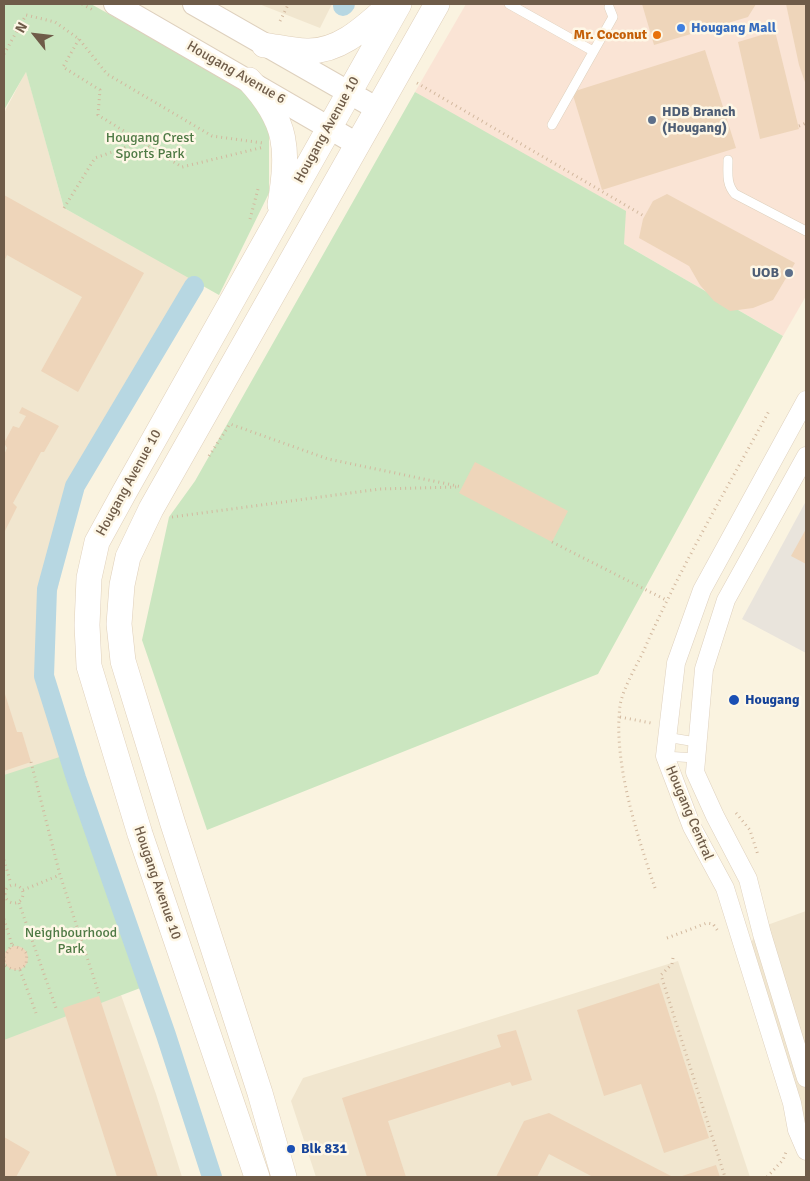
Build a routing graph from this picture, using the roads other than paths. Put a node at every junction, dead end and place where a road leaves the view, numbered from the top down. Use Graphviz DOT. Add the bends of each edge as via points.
graph roads {
  1 [pos="115,4"];
  2 [pos="194,4"];
  3 [pos="392,4"];
  4 [pos="399,4"];
  5 [pos="437,4"];
  6 [pos="509,4"];
  7 [pos="609,6"];
  8 [pos="264,45"];
  9 [pos="594,51"];
  10 [pos="249,80"];
  11 [pos="348,92"];
  12 [pos="376,108"];
  13 [pos="552,125"];
  14 [pos="329,127"];
  15 [pos="356,144"];
  16 [pos="728,160"];
  17 [pos="272,229"];
  18 [pos="806,231"];
  19 [pos="806,400"];
  20 [pos="806,456"];
  21 [pos="666,737"];
  22 [pos="696,750"];
  23 [pos="665,756"];
  24 [pos="806,1078"];
  25 [pos="806,1151"];
  26 [pos="257,1177"];
  27 [pos="284,1177"];
  1 -- 10 [label="street, Hougang Avenue 6"];
  2 -- 8 [label="street"];
  3 -- 8 [label="main road" via="361,31 337,46 308,52"];
  4 -- 11 [label="main road, Hougang Avenue 10"];
  5 -- 12 [label="main road"];
  6 -- 9 [label="lane"];
  7 -- 9 [label="lane" via="613,17"];
  8 -- 11 [label="street"];
  9 -- 13 [label="lane"];
  10 -- 14 [label="street, Hougang Avenue 6"];
  10 -- 17 [label="main road" via="271,105 283,139 283,186"];
  11 -- 12 [label="street"];
  11 -- 14 [label="main road, Hougang Avenue 10"];
  12 -- 15 [label="main road"];
  14 -- 15 [label="street, Hougang Avenue 6"];
  14 -- 17 [label="main road, Hougang Avenue 10"];
  15 -- 27 [label="main road" via="151,509 128,557 119,624 123,661"];
  16 -- 18 [label="lane" via="727,178 735,194"];
  17 -- 26 [label="main road, Hougang Avenue 10" via="97,542 89,578 87,625 89,666 140,834"];
  19 -- 21 [label="street, Hougang Central" via="702,590 676,663"];
  20 -- 22 [label="street, Hougang Central" via="726,600 704,669"];
  21 -- 22 [label="lane"];
  21 -- 23 [label="street, Hougang Central"];
  22 -- 23 [label="lane"];
  22 -- 24 [label="street, Hougang Central" via="695,772 748,879"];
  23 -- 25 [label="street, Hougang Central" via="692,827 725,888"];
}
